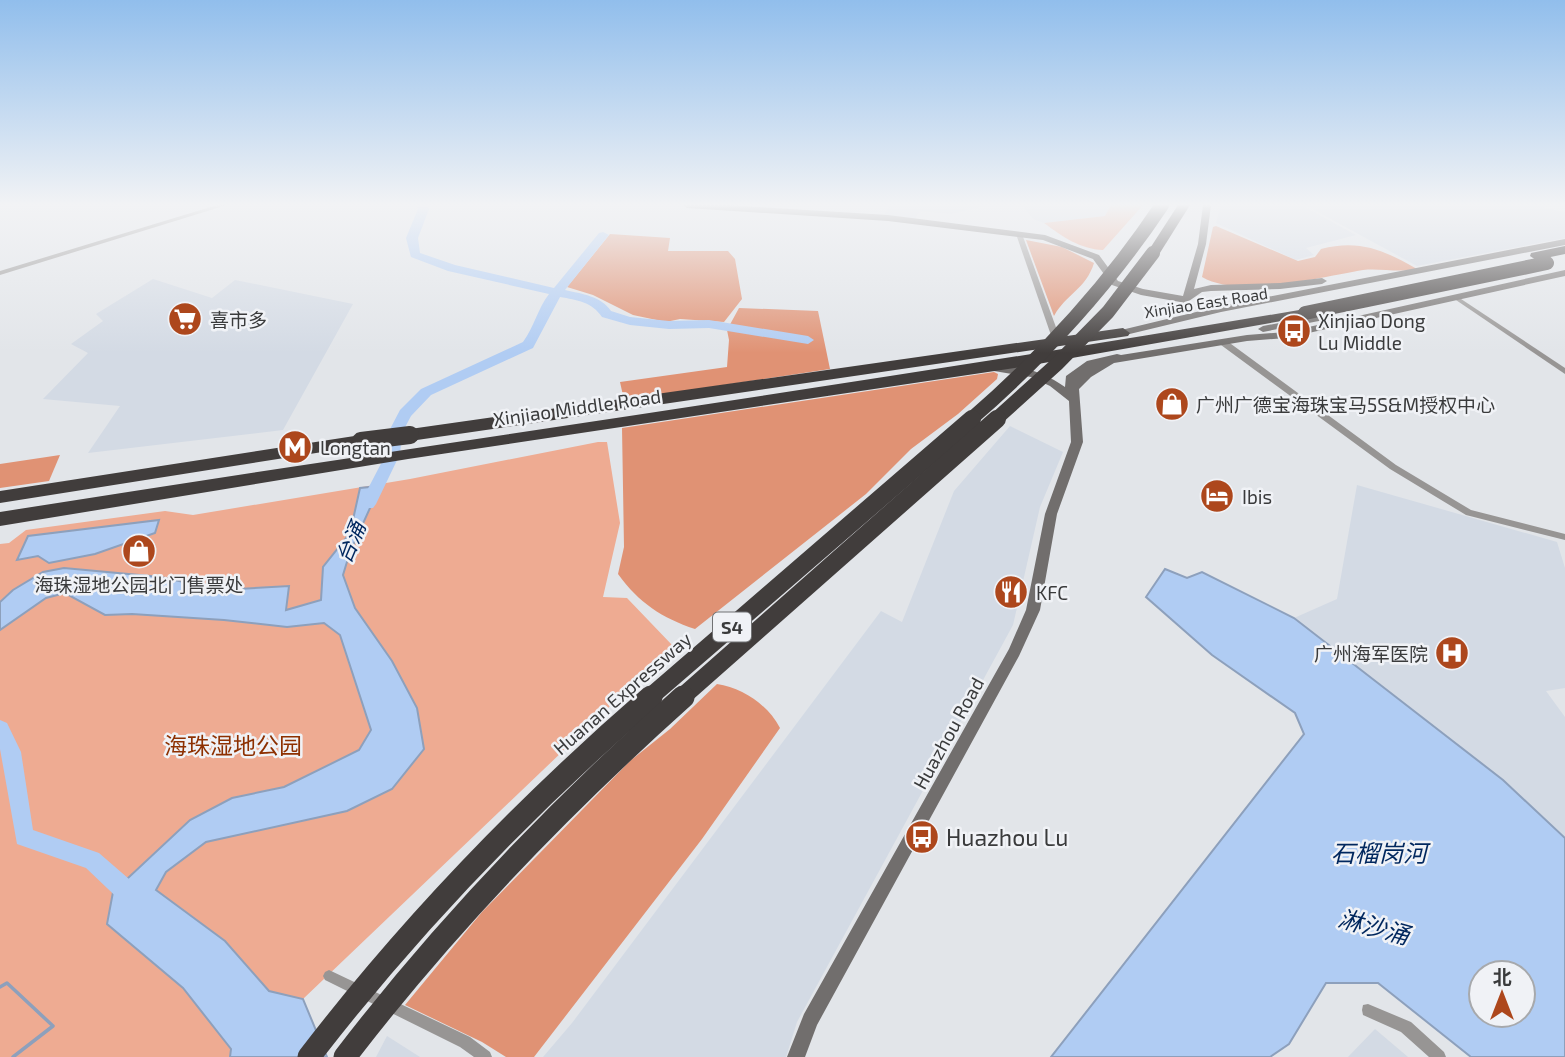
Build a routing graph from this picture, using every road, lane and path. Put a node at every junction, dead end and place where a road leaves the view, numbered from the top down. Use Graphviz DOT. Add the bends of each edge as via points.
graph roads {
  1 [pos="62,254"];
  2 [pos="1026,254"];
  3 [pos="1089,254"];
  4 [pos="1128,254"];
  5 [pos="1152,254"];
  6 [pos="1199,254"];
  7 [pos="1502,254"];
  8 [pos="1555,254"];
  9 [pos="1541,260"];
  10 [pos="1565,260"];
  11 [pos="1427,269"];
  12 [pos="1565,270"];
  13 [pos="0,273"];
  14 [pos="1196,273"];
  15 [pos="1403,274"];
  16 [pos="1380,278"];
  17 [pos="1218,287"];
  18 [pos="1453,293"];
  19 [pos="1416,299"];
  20 [pos="1186,300"];
  21 [pos="1221,309"];
  22 [pos="1300,309"];
  23 [pos="1168,320"];
  24 [pos="1112,335"];
  25 [pos="1160,339"];
  26 [pos="1208,339"];
  27 [pos="1057,342"];
  28 [pos="1224,343"];
  29 [pos="1112,359"];
  30 [pos="966,370"];
  31 [pos="1565,372"];
  32 [pos="1075,408"];
  33 [pos="0,497"];
  34 [pos="0,519"];
  35 [pos="1565,537"];
  36 [pos="329,976"];
  37 [pos="1368,1010"];
  38 [pos="309,1057"];
  39 [pos="345,1057"];
  40 [pos="485,1057"];
  41 [pos="796,1057"];
  42 [pos="1439,1057"];
  1 -- 13 [label="street"];
  2 -- 27 [label="street"];
  3 -- 20 [label="main road" via="1122,286"];
  4 -- 38 [label="highway, Huanan Expressway / S4, bridge" via="1049,349 537,798 420,919"];
  5 -- 39 [label="highway, S4, bridge" via="1108,312 1057,364 626,747 534,835 426,954"];
  6 -- 14 [label="main road"];
  7 -- 11 [label="main road"];
  8 -- 9 [label="highway, Xinjiao East Road"];
  9 -- 10 [label="highway, Xinjiao East Road"];
  9 -- 22 [label="highway, Xinjiao East Road, bridge"];
  11 -- 15 [label="main road"];
  11 -- 18 [label="main road" via="1428,282"];
  12 -- 18 [label="main road"];
  14 -- 17 [label="main road" via="1202,281"];
  14 -- 20 [label="main road"];
  15 -- 16 [label="main road"];
  15 -- 17 [label="main road" via="1378,271 1301,285"];
  15 -- 18 [label="main road"];
  16 -- 19 [label="main road" via="1408,281 1417,288"];
  16 -- 21 [label="main road"];
  17 -- 20 [label="main road" via="1199,290"];
  18 -- 19 [label="main road"];
  18 -- 28 [label="main road" via="1286,335"];
  18 -- 31 [label="street"];
  19 -- 26 [label="main road"];
  20 -- 21 [label="main road" via="1200,309"];
  20 -- 23 [label="main road" via="1184,311"];
  21 -- 23 [label="main road"];
  22 -- 24 [label="highway, Xinjiao East Road"];
  22 -- 25 [label="highway, Xinjiao East Road"];
  23 -- 24 [label="main road"];
  24 -- 27 [label="highway, Xinjiao East Road"];
  25 -- 26 [label="highway"];
  25 -- 29 [label="highway"];
  25 -- 30 [label="highway, Xinjiao Middle Road"];
  27 -- 33 [label="highway, Xinjiao Middle Road, bridge"];
  28 -- 29 [label="main road"];
  28 -- 35 [label="street" via="1393,467 1469,513"];
  29 -- 32 [label="main road" via="1078,383"];
  30 -- 32 [label="main road" via="1032,373 1062,389"];
  30 -- 34 [label="highway, Xinjiao Middle Road"];
  32 -- 41 [label="main road, Huazhou Road" via="1077,442 1051,514 1032,610 990,696 810,1020"];
  36 -- 40 [label="street" via="465,1042"];
  37 -- 42 [label="street" via="1406,1027"];
}
